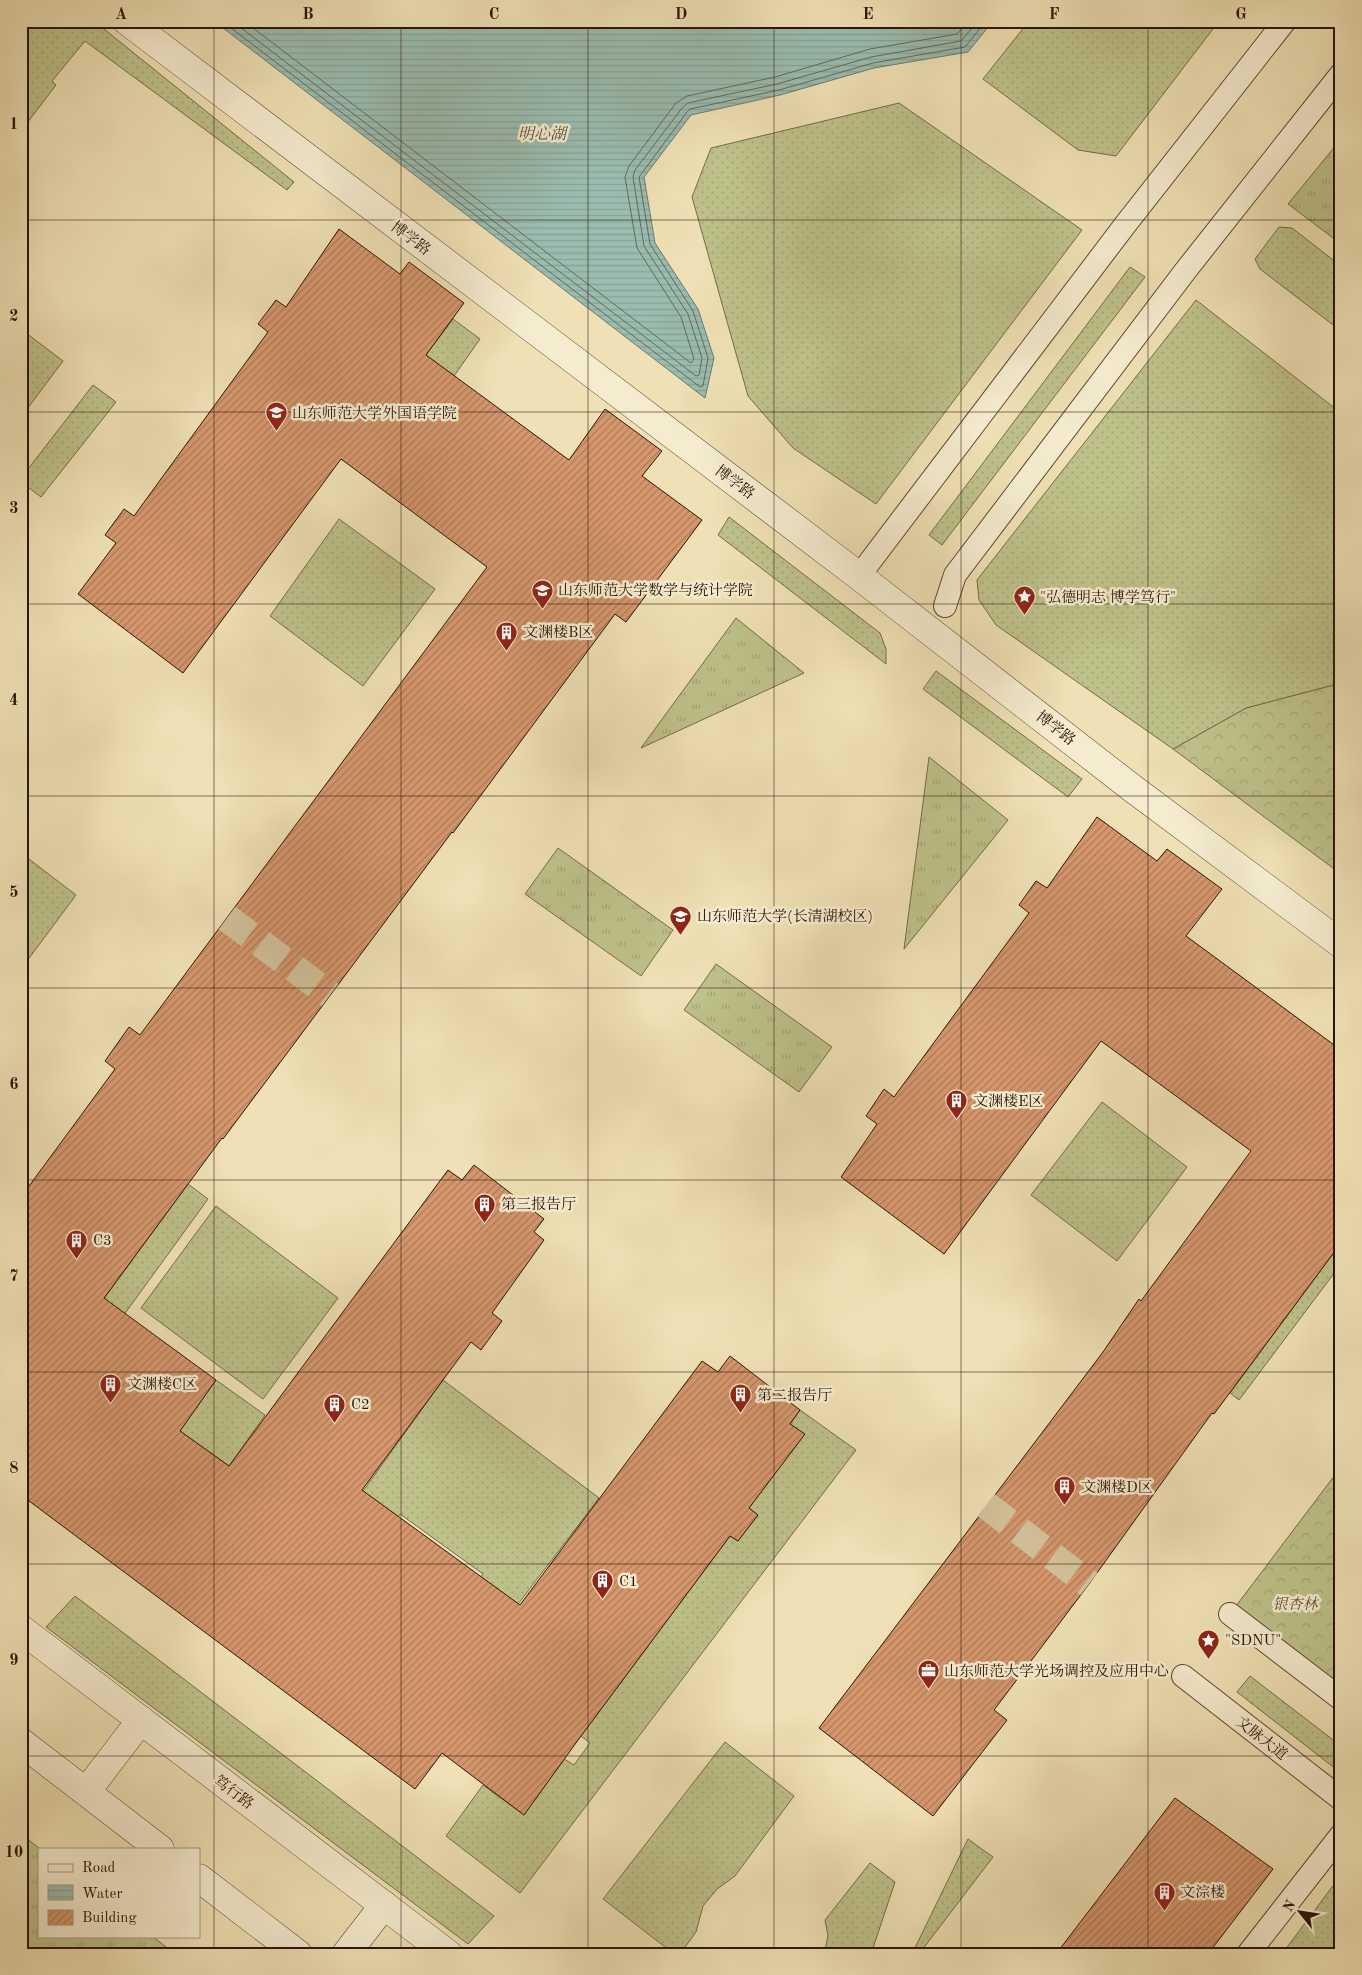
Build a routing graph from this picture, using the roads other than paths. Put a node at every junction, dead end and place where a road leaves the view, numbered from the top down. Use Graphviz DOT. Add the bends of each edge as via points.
graph roads {
  1 [pos="127,21"];
  2 [pos="1285,21"];
  3 [pos="1341,74"];
  4 [pos="859,576"];
  5 [pos="945,606"];
  6 [pos="1341,944"];
  7 [pos="1230,1614"];
  8 [pos="21,1629"];
  9 [pos="1183,1676"];
  10 [pos="1341,1699"];
  11 [pos="141,1720"];
  12 [pos="21,1742"];
  13 [pos="86,1792"];
  14 [pos="1341,1799"];
  15 [pos="1341,1835"];
  16 [pos="159,1848"];
  17 [pos="200,1879"];
  18 [pos="384,1905"];
  19 [pos="298,1954"];
  20 [pos="346,1954"];
  21 [pos="448,1954"];
  22 [pos="1248,1954"];
  1 -- 4 [label="street, 博学路"];
  2 -- 4 [label="lane" via="1125,225"];
  3 -- 5 [label="lane" via="1186,270 954,575"];
  4 -- 6 [label="street, 博学路" via="1124,782"];
  7 -- 10 [label="lane"];
  8 -- 11 [label="street, 笃行路"];
  9 -- 14 [label="lane, 文脉大道"];
  11 -- 13 [label="street"];
  11 -- 18 [label="street, 笃行路"];
  12 -- 13 [label="street"];
  13 -- 16 [label="street"];
  15 -- 22 [label="lane"];
  17 -- 19 [label="street"];
  18 -- 20 [label="street"];
  18 -- 21 [label="street, 笃行路"];
}
